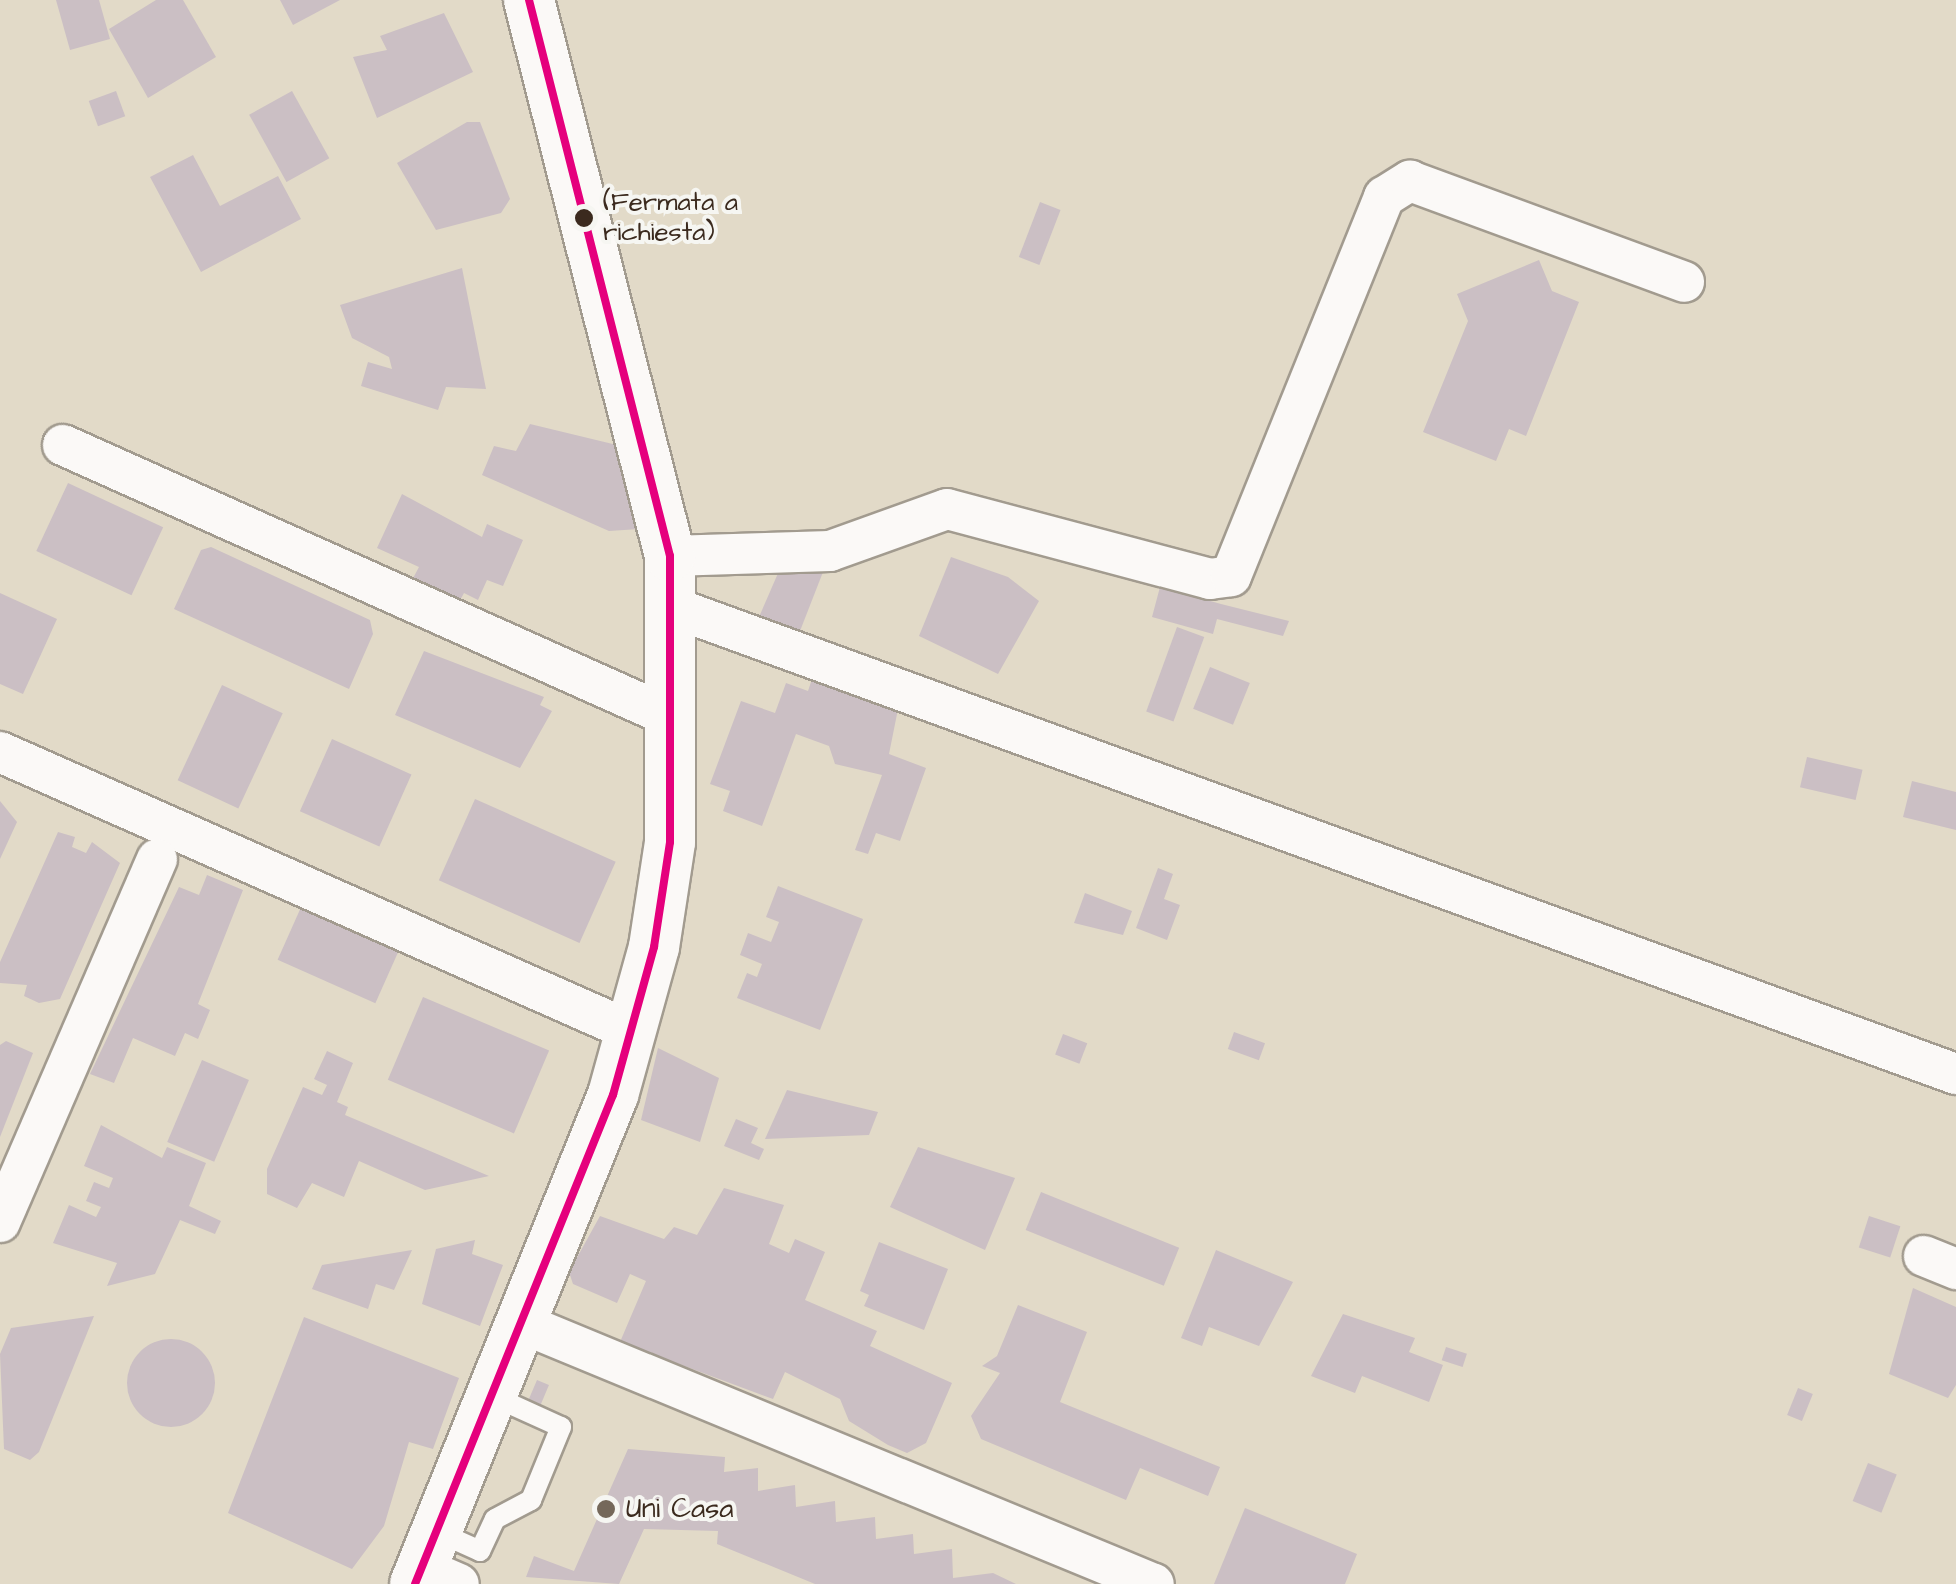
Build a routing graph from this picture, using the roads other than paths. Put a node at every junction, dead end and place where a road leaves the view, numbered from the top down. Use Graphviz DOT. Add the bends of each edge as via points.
graph roads {
  1 [pos="529,0"];
  2 [pos="1684,282"];
  3 [pos="63,444"];
  4 [pos="670,556"];
  5 [pos="672,606"];
  6 [pos="673,718"];
  7 [pos="0,752"];
  8 [pos="157,860"];
  9 [pos="633,1032"];
  10 [pos="1956,1074"];
  11 [pos="0,1222"];
  12 [pos="526,1325"];
  13 [pos="496,1398"];
  14 [pos="434,1567"];
  15 [pos="1154,1584"];
  1 -- 4 [label="street"];
  2 -- 4 [label="street" via="1410,181 1384,196 1231,576 1210,579 947,509 830,551"];
  3 -- 6 [label="street"];
  4 -- 5 [label="street"];
  5 -- 6 [label="street"];
  5 -- 10 [label="street"];
  6 -- 9 [label="street" via="665,880"];
  7 -- 9 [label="street"];
  8 -- 11 [label="street"];
  9 -- 12 [label="street"];
  12 -- 13 [label="street"];
  12 -- 15 [label="street"];
  13 -- 14 [label="street"];
  13 -- 14 [label="lane" via="561,1427 531,1500 495,1519 480,1551"];
}
